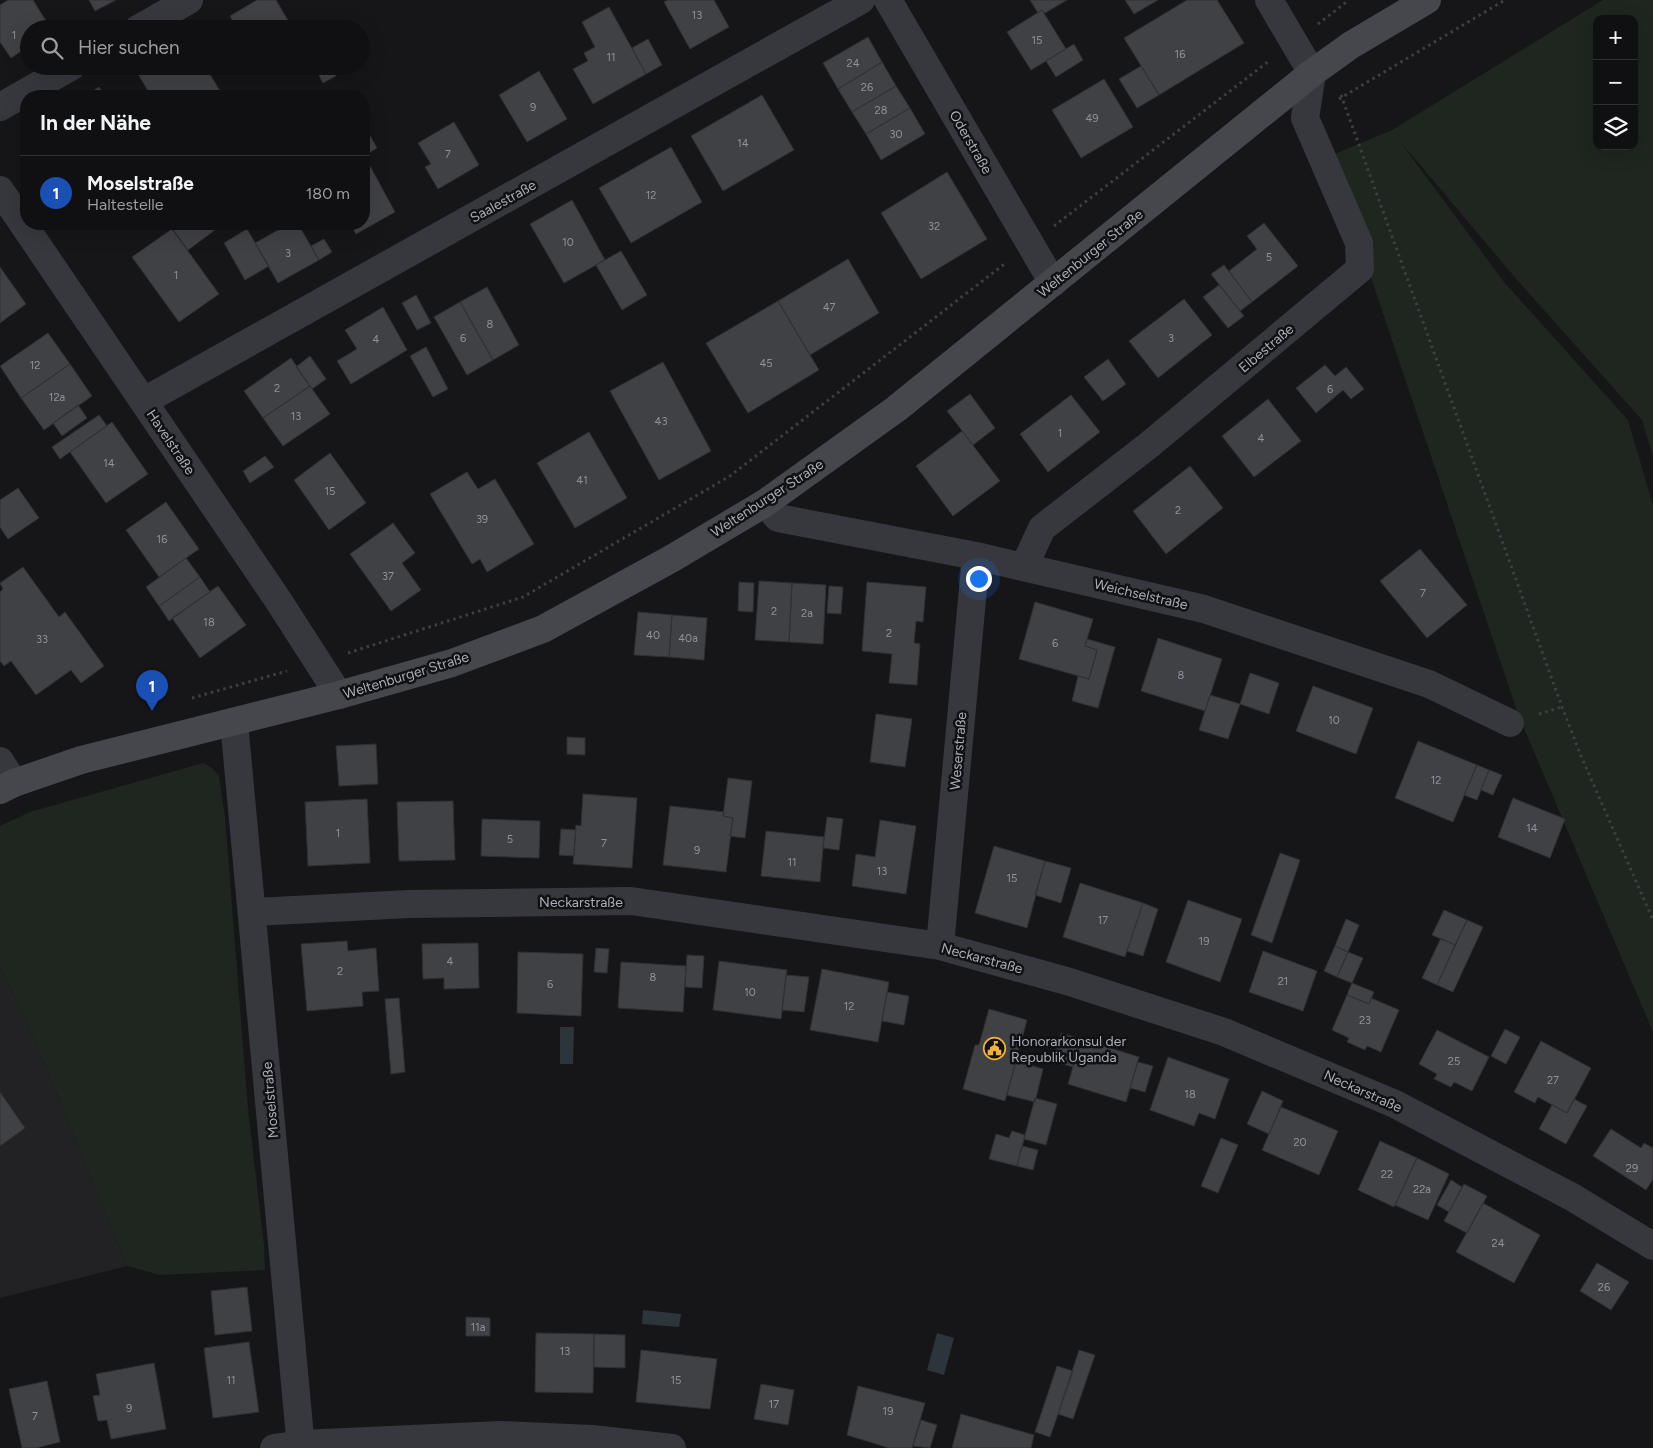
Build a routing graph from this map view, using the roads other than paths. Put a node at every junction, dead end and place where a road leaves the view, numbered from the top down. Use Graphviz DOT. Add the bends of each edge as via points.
graph roads {
  1 [pos="189,0"];
  2 [pos="861,0"];
  3 [pos="888,0"];
  4 [pos="1269,0"];
  5 [pos="1427,0"];
  6 [pos="154,20"];
  7 [pos="1312,73"];
  8 [pos="56,75"];
  9 [pos="30,90"];
  10 [pos="20,96"];
  11 [pos="0,107"];
  12 [pos="0,190"];
  13 [pos="20,219"];
  14 [pos="27,230"];
  15 [pos="1053,283"];
  16 [pos="144,401"];
  17 [pos="765,503"];
  18 [pos="976,556"];
  19 [pos="1024,567"];
  20 [pos="340,695"];
  21 [pos="234,722"];
  22 [pos="1510,723"];
  23 [pos="5,778"];
  24 [pos="252,912"];
  25 [pos="940,946"];
  26 [pos="1653,1246"];
  27 [pos="301,1446"];
  28 [pos="274,1448"];
  29 [pos="672,1448"];
  1 -- 6 [label="street"];
  2 -- 16 [label="street, Saalestraße"];
  3 -- 15 [label="street, Oderstraße"];
  4 -- 7 [label="street"];
  5 -- 7 [label="main road, Weltenburger Straße" via="1351,45"];
  7 -- 15 [label="main road, Weltenburger Straße"];
  7 -- 19 [label="street, Elbestraße" via="1305,118 1358,242 1360,269 1149,445 1042,528"];
  8 -- 9 [label="street"];
  10 -- 11 [label="street"];
  12 -- 13 [label="street, Havelstraße"];
  14 -- 16 [label="street, Havelstraße"];
  15 -- 17 [label="main road, Weltenburger Straße" via="896,410"];
  16 -- 20 [label="street, Havelstraße"];
  17 -- 18 [label="street, Weichselstraße" via="778,518"];
  17 -- 20 [label="main road, Weltenburger Straße" via="543,629 452,663"];
  18 -- 19 [label="street, Weichselstraße"];
  18 -- 25 [label="street, Weserstraße"];
  19 -- 22 [label="street, Weichselstraße" via="1204,609 1429,684"];
  20 -- 21 [label="main road, Weltenburger Straße"];
  21 -- 23 [label="main road, Weltenburger Straße"];
  21 -- 24 [label="street, Moselstraße"];
  24 -- 25 [label="street, Neckarstraße" via="410,904 631,902"];
  24 -- 27 [label="street, Moselstraße"];
  25 -- 26 [label="street, Neckarstraße" via="1070,982 1242,1039 1395,1104 1572,1197"];
  27 -- 28 [label="street"];
  27 -- 29 [label="street" via="501,1435 592,1439"];
}
